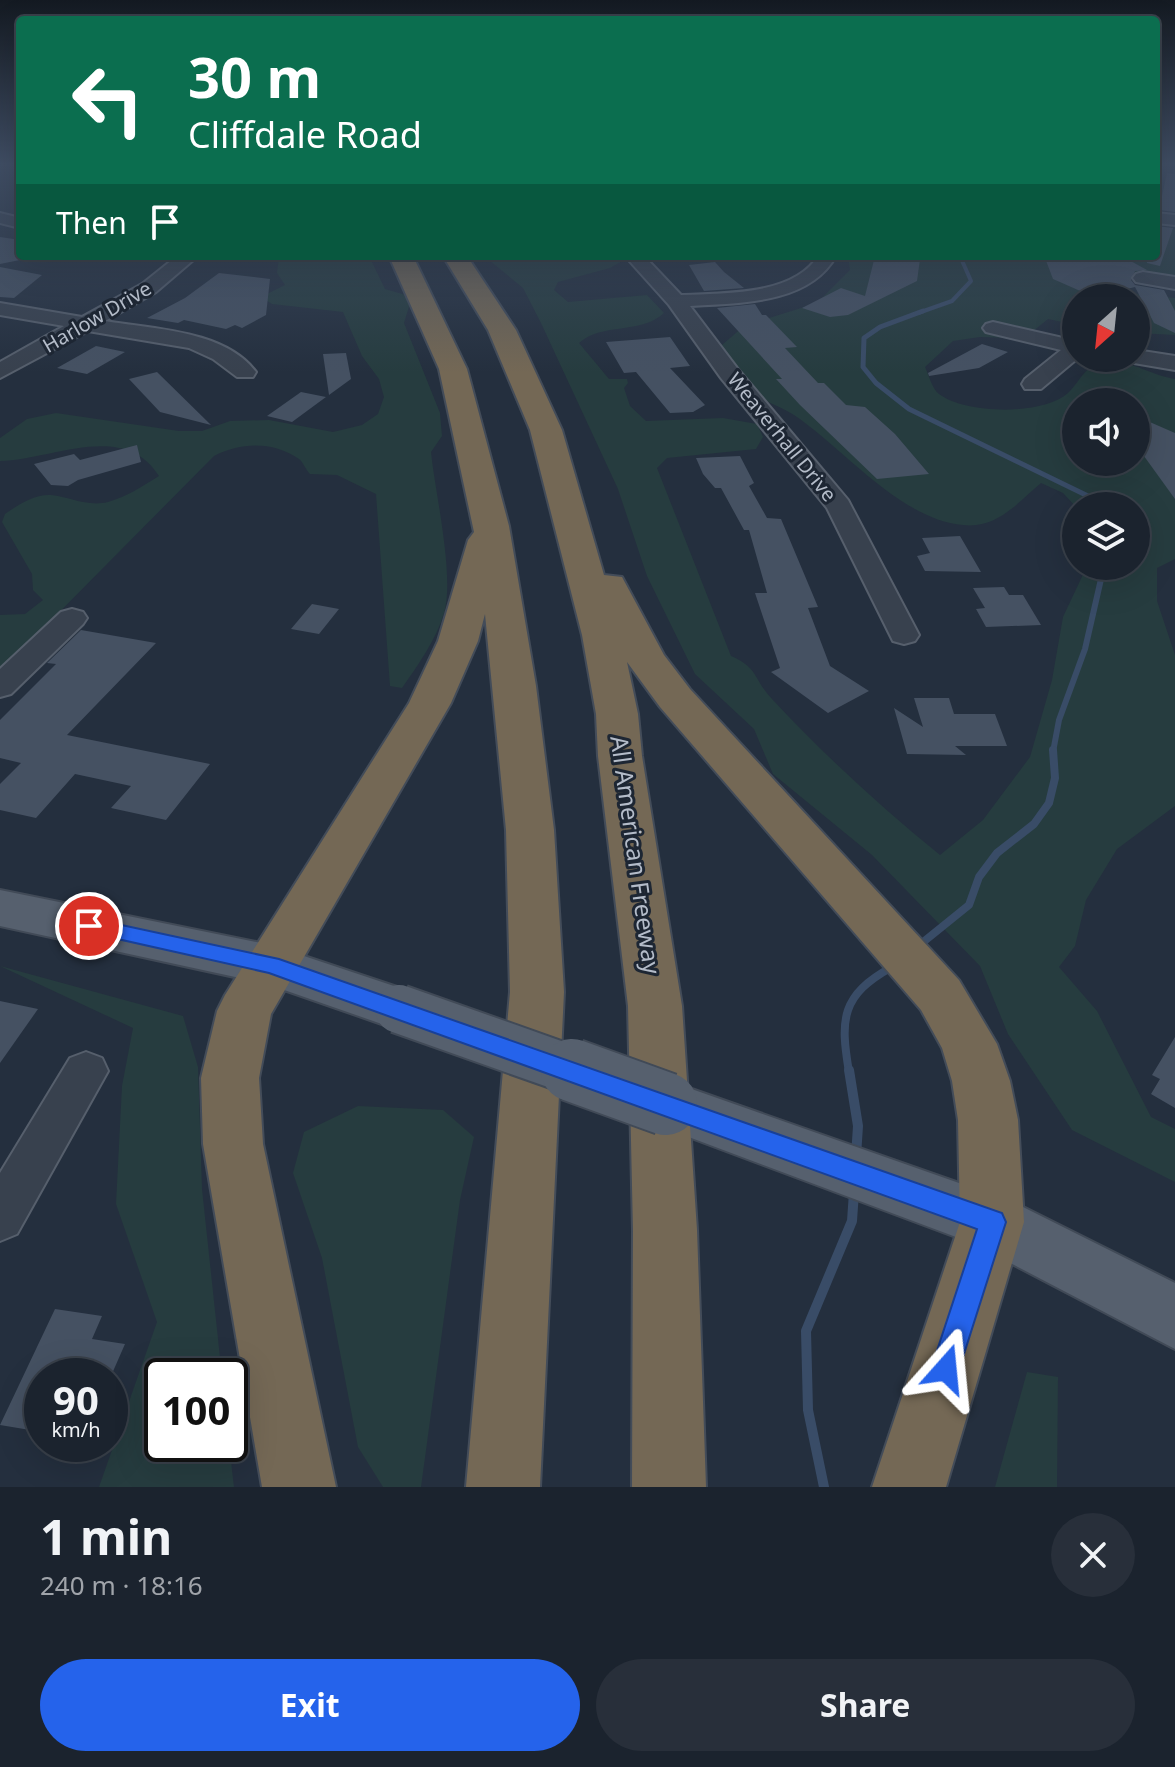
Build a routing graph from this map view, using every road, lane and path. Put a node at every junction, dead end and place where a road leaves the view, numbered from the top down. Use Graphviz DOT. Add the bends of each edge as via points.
graph roads {
  1 [pos="184,260"];
  2 [pos="403,260"];
  3 [pos="457,260"];
  4 [pos="638,260"];
  5 [pos="825,260"];
  6 [pos="1143,278"];
  7 [pos="1175,283"];
  8 [pos="676,301"];
  9 [pos="0,309"];
  10 [pos="86,323"];
  11 [pos="993,328"];
  12 [pos="1062,345"];
  13 [pos="1150,359"];
  14 [pos="1062,360"];
  15 [pos="1175,363"];
  16 [pos="0,371"];
  17 [pos="245,372"];
  18 [pos="1033,384"];
  19 [pos="573,523"];
  20 [pos="491,526"];
  21 [pos="72,618"];
  22 [pos="904,635"];
  23 [pos="0,687"];
  24 [pos="0,908"];
  25 [pos="271,965"];
  26 [pos="86,1071"];
  27 [pos="0,1218"];
  28 [pos="992,1222"];
  29 [pos="1175,1317"];
  30 [pos="299,1487"];
  31 [pos="503,1487"];
  32 [pos="669,1487"];
  33 [pos="909,1487"];
  1 -- 10 [label="street, Harlow Drive" via="164,278"];
  2 -- 20 [label="highway" via="453,369"];
  3 -- 19 [label="highway, All American Freeway" via="513,351 546,430"];
  4 -- 8 [label="street, Weaverhall Drive"];
  5 -- 8 [label="street" via="820,268 783,288"];
  6 -- 7 [label="street"];
  8 -- 22 [label="street, Weaverhall Drive" via="839,506"];
  9 -- 10 [label="street"];
  10 -- 16 [label="street, Harlow Drive"];
  10 -- 17 [label="street" via="194,343"];
  11 -- 12 [label="street"];
  13 -- 15 [label="street"];
  14 -- 18 [label="street"];
  19 -- 28 [label="highway" via="597,559 645,658 947,1007 969,1044 981,1081"];
  19 -- 32 [label="highway, All American Freeway" via="617,714 655,1006"];
  20 -- 25 [label="highway" via="462,629 430,703"];
  20 -- 31 [label="highway" via="530,830 537,992"];
  21 -- 23 [label="street"];
  24 -- 25 [label="main road"];
  25 -- 28 [label="main road, bridge"];
  25 -- 30 [label="highway" via="241,1024 230,1078 233,1144"];
  26 -- 27 [label="street"];
  28 -- 29 [label="main road"];
  28 -- 33 [label="highway"];
}
